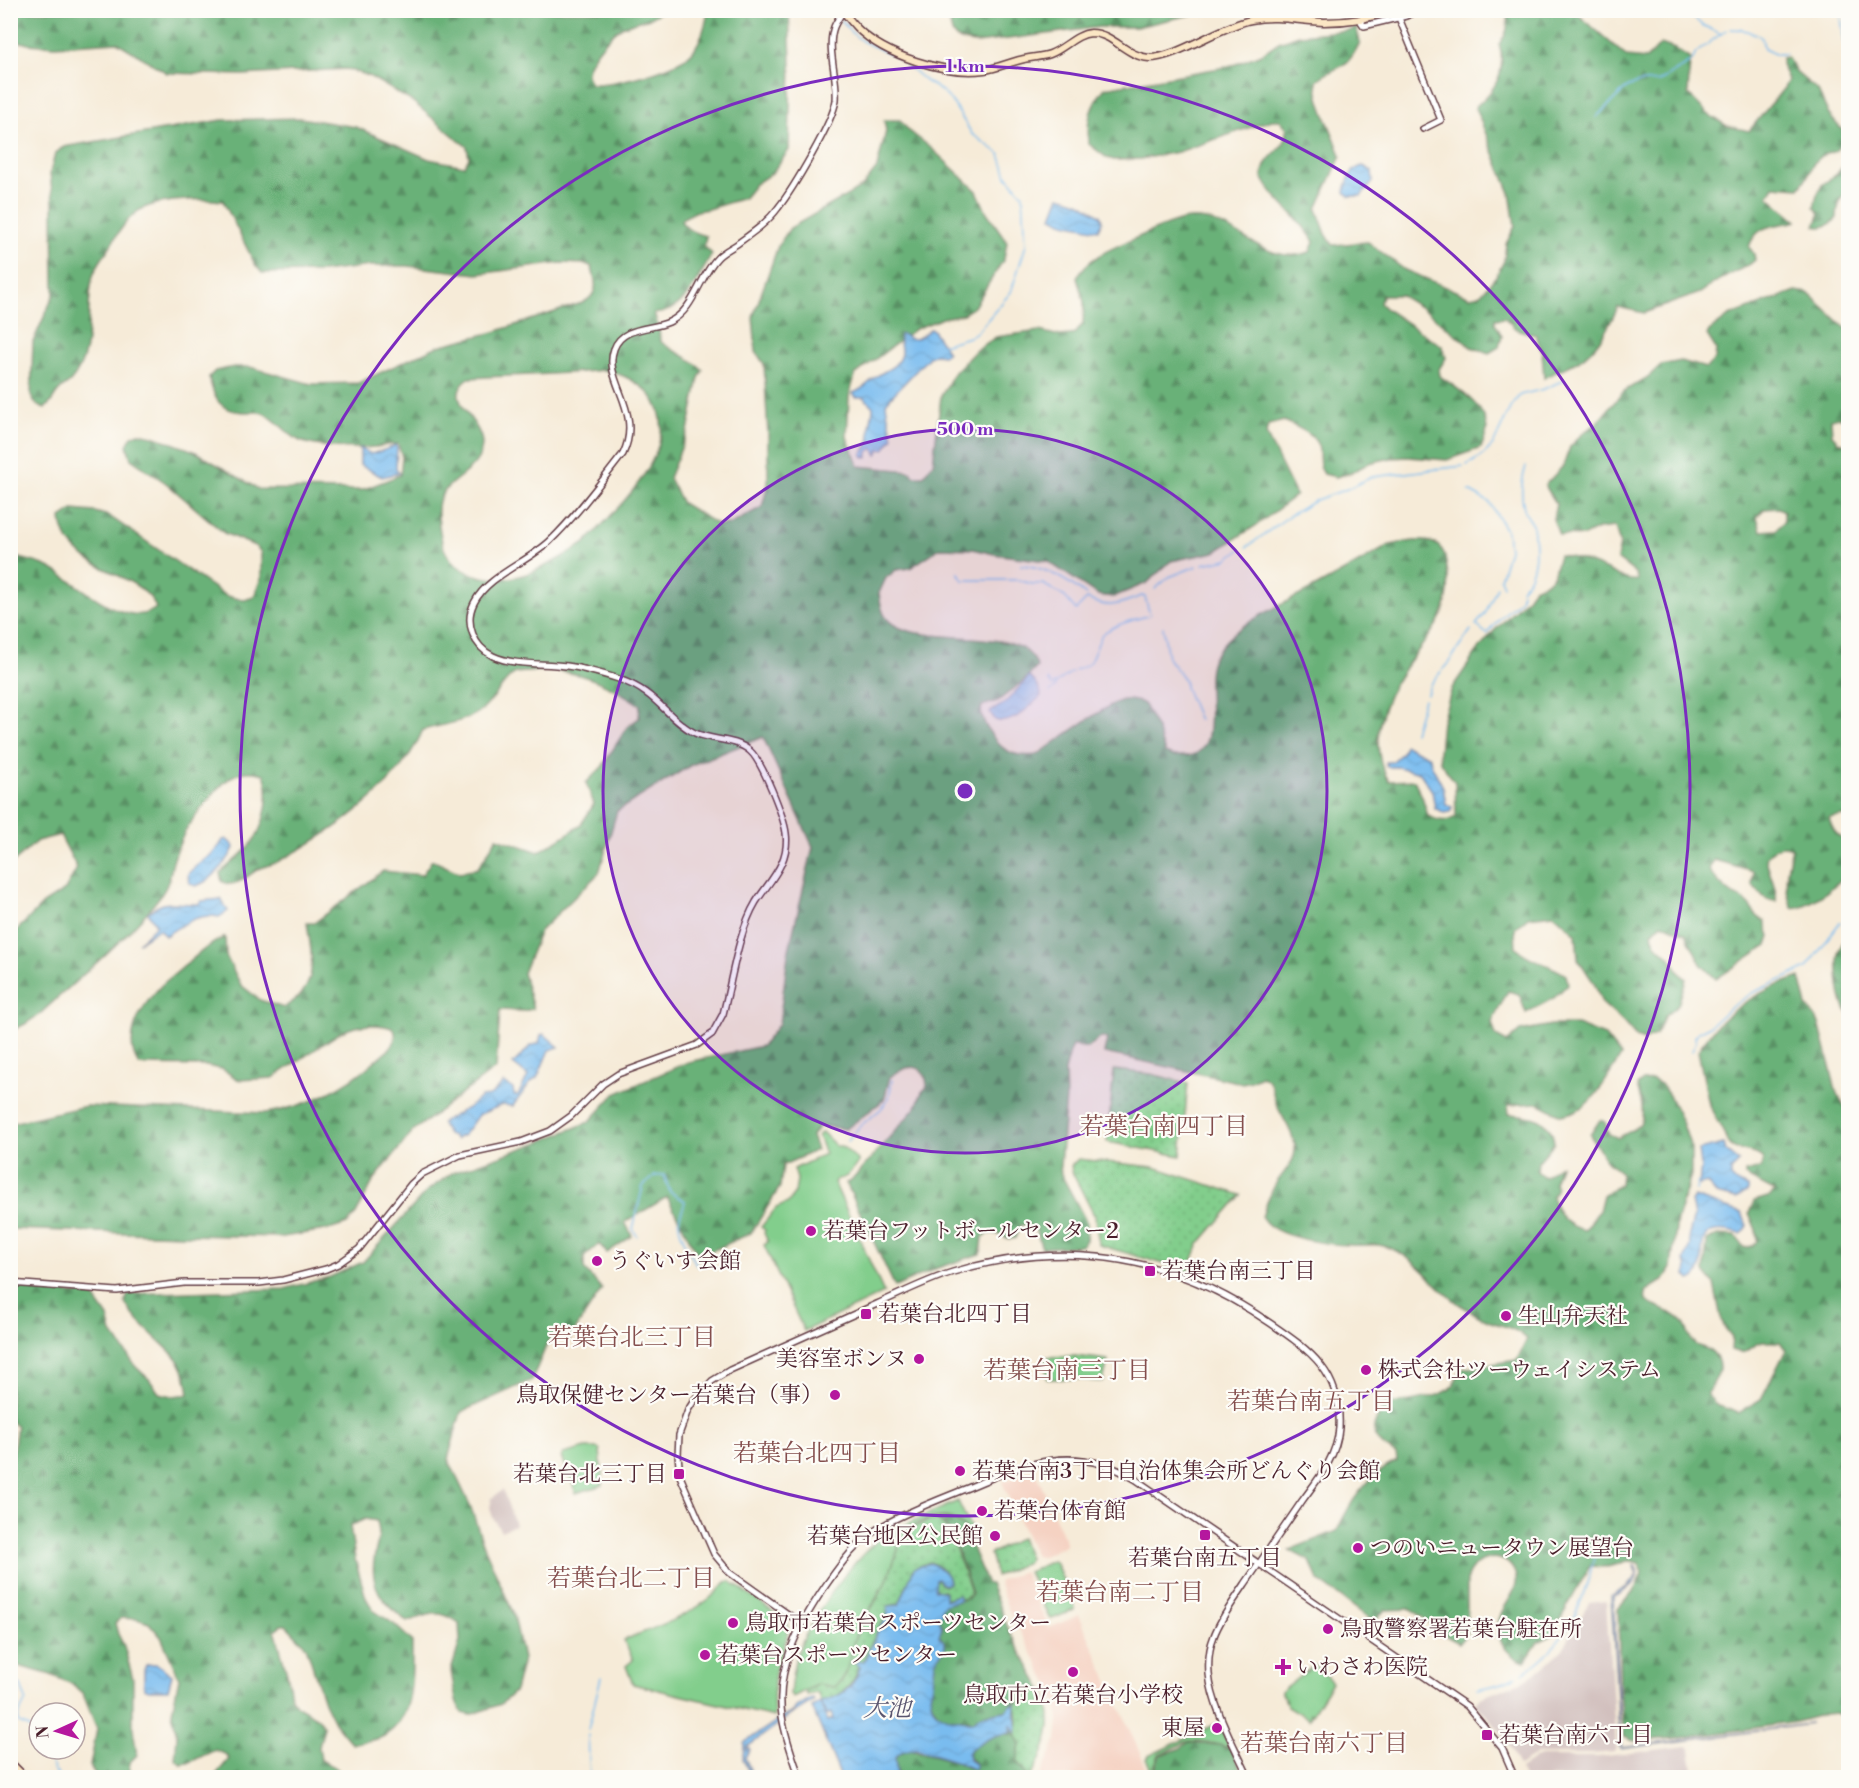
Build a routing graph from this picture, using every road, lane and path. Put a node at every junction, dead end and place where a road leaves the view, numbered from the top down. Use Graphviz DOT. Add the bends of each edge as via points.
graph roads {
  1 [pos="1396,10"];
  2 [pos="1421,10"];
  3 [pos="843,11"];
  4 [pos="1399,18"];
  5 [pos="1359,19"];
  6 [pos="1423,129"];
  7 [pos="10,1283"];
  8 [pos="1259,1564"];
  9 [pos="801,1624"];
  10 [pos="10,1761"];
  11 [pos="26,1778"];
  12 [pos="800,1778"];
  13 [pos="1249,1778"];
  14 [pos="1515,1778"];
  1 -- 5 [label="main road"];
  2 -- 4 [label="street"];
  3 -- 5 [label="main road" via="866,35 903,56 965,71 1048,55 1090,33 1150,58 1253,19"];
  3 -- 7 [label="street" via="833,29 836,99 832,116 790,191 768,220 718,257 693,299 678,315 620,340 612,362 630,422 629,442 623,454 550,542 481,591 470,615 473,638 482,650 495,657 581,668 627,683 644,691 693,732 740,744 759,760 786,833 786,851 779,871 747,921 723,1014 712,1034 697,1045 618,1074 550,1131 521,1142 466,1153 422,1174 359,1249 326,1269 259,1283 184,1282 117,1291"];
  4 -- 5 [label="street" via="1364,26"];
  4 -- 6 [label="street" via="1441,120"];
  8 -- 9 [label="street" via="1118,1470 1073,1460 1041,1461 1004,1472 882,1526 842,1563"];
  8 -- 9 [label="street" via="1318,1480 1338,1437 1337,1401 1331,1380 1310,1352 1244,1305 1163,1269 1093,1255 1000,1260 951,1272 730,1370 712,1381 688,1410 679,1435 678,1466 684,1489 714,1554 730,1573"];
  8 -- 13 [label="street" via="1215,1631 1208,1660 1212,1692"];
  8 -- 14 [label="street" via="1467,1706 1502,1748"];
  9 -- 12 [label="street" via="784,1673 781,1704"];
  10 -- 11 [label="main road"];
}
